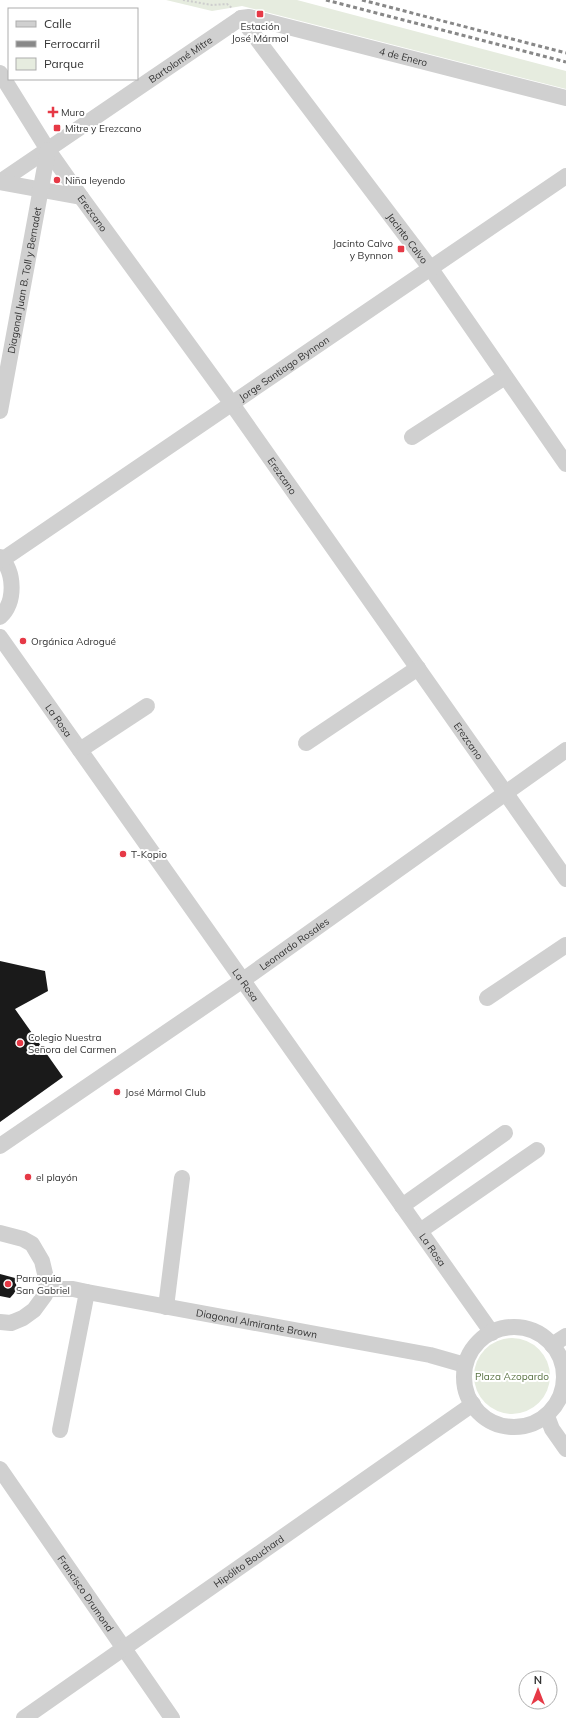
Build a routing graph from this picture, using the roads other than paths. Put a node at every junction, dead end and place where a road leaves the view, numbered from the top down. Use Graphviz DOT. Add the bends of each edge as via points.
graph roads {
  1 [pos="241,18"];
  2 [pos="0,73"];
  3 [pos="566,98"];
  4 [pos="48,150"];
  5 [pos="566,176"];
  6 [pos="0,182"];
  7 [pos="39,190"];
  8 [pos="81,197"];
  9 [pos="430,269"];
  10 [pos="505,376"];
  11 [pos="232,404"];
  12 [pos="0,411"];
  13 [pos="412,437"];
  14 [pos="566,464"];
  15 [pos="1,558"];
  16 [pos="0,617"];
  17 [pos="0,637"];
  18 [pos="418,668"];
  19 [pos="147,706"];
  20 [pos="306,743"];
  21 [pos="80,750"];
  22 [pos="566,750"];
  23 [pos="506,792"];
  24 [pos="566,879"];
  25 [pos="566,945"];
  26 [pos="243,980"];
  27 [pos="487,998"];
  28 [pos="505,1133"];
  29 [pos="0,1146"];
  30 [pos="537,1150"];
  31 [pos="182,1178"];
  32 [pos="402,1206"];
  33 [pos="420,1231"];
  34 [pos="0,1233"];
  35 [pos="47,1289"];
  36 [pos="88,1292"];
  37 [pos="166,1307"];
  38 [pos="0,1322"];
  39 [pos="492,1333"];
  40 [pos="566,1336"];
  41 [pos="552,1345"];
  42 [pos="465,1365"];
  43 [pos="565,1384"];
  44 [pos="473,1404"];
  45 [pos="547,1416"];
  46 [pos="60,1430"];
  47 [pos="566,1449"];
  48 [pos="0,1469"];
  49 [pos="124,1649"];
  50 [pos="24,1718"];
  51 [pos="172,1718"];
  1 -- 3 [label="street, 4 de Enero" via="249,17"];
  1 -- 4 [label="street, Bartolomé Mitre"];
  1 -- 9 [label="street, Jacinto Calvo"];
  2 -- 4 [label="street, Erezcano"];
  4 -- 6 [label="street, Bartolomé Mitre"];
  4 -- 7 [label="street, Diagonal Juan B. Toll y Bernadet"];
  4 -- 8 [label="street, Erezcano"];
  5 -- 9 [label="street, Jorge Santiago Bynnon"];
  6 -- 7 [label="street"];
  7 -- 8 [label="street"];
  7 -- 12 [label="street, Diagonal Juan B. Toll y Bernadet"];
  8 -- 11 [label="street, Erezcano"];
  9 -- 10 [label="street, Jacinto Calvo"];
  9 -- 11 [label="street, Jorge Santiago Bynnon"];
  10 -- 13 [label="street"];
  10 -- 14 [label="street, Jacinto Calvo"];
  11 -- 15 [label="street, Jorge Santiago Bynnon"];
  11 -- 18 [label="street, Erezcano"];
  15 -- 16 [label="street" via="9,572 12,587 9,602"];
  17 -- 21 [label="street, La Rosa"];
  18 -- 20 [label="street"];
  18 -- 23 [label="street, Erezcano"];
  19 -- 21 [label="street"];
  21 -- 26 [label="street, La Rosa"];
  22 -- 23 [label="street, Leonardo Rosales"];
  23 -- 24 [label="street, Erezcano"];
  23 -- 26 [label="street, Leonardo Rosales"];
  25 -- 27 [label="street"];
  26 -- 29 [label="street, Leonardo Rosales"];
  26 -- 32 [label="street, La Rosa"];
  28 -- 32 [label="street"];
  30 -- 33 [label="street"];
  31 -- 37 [label="street"];
  32 -- 33 [label="street, La Rosa"];
  33 -- 39 [label="street, La Rosa"];
  34 -- 35 [label="street" via="32,1244 46,1274"];
  35 -- 36 [label="street, Diagonal Almirante Brown"];
  35 -- 38 [label="street" via="38,1306 29,1314 11,1323"];
  36 -- 37 [label="street, Diagonal Almirante Brown"];
  36 -- 46 [label="street"];
  37 -- 42 [label="street, Diagonal Almirante Brown" via="430,1355"];
  39 -- 41 [label="street" via="518,1327 534,1331"];
  39 -- 42 [label="street" via="477,1343"];
  40 -- 41 [label="street"];
  41 -- 43 [label="street" via="564,1368"];
  42 -- 44 [label="street" via="464,1382 468,1398"];
  43 -- 45 [label="street" via="555,1407"];
  44 -- 45 [label="street" via="489,1421 503,1426 519,1427 534,1424"];
  44 -- 49 [label="street, Hipólito Bouchard"];
  45 -- 47 [label="street" via="552,1429"];
  48 -- 49 [label="street, Francisco Drumond"];
  49 -- 50 [label="street, Hipólito Bouchard"];
  49 -- 51 [label="street, Francisco Drumond"];
}
